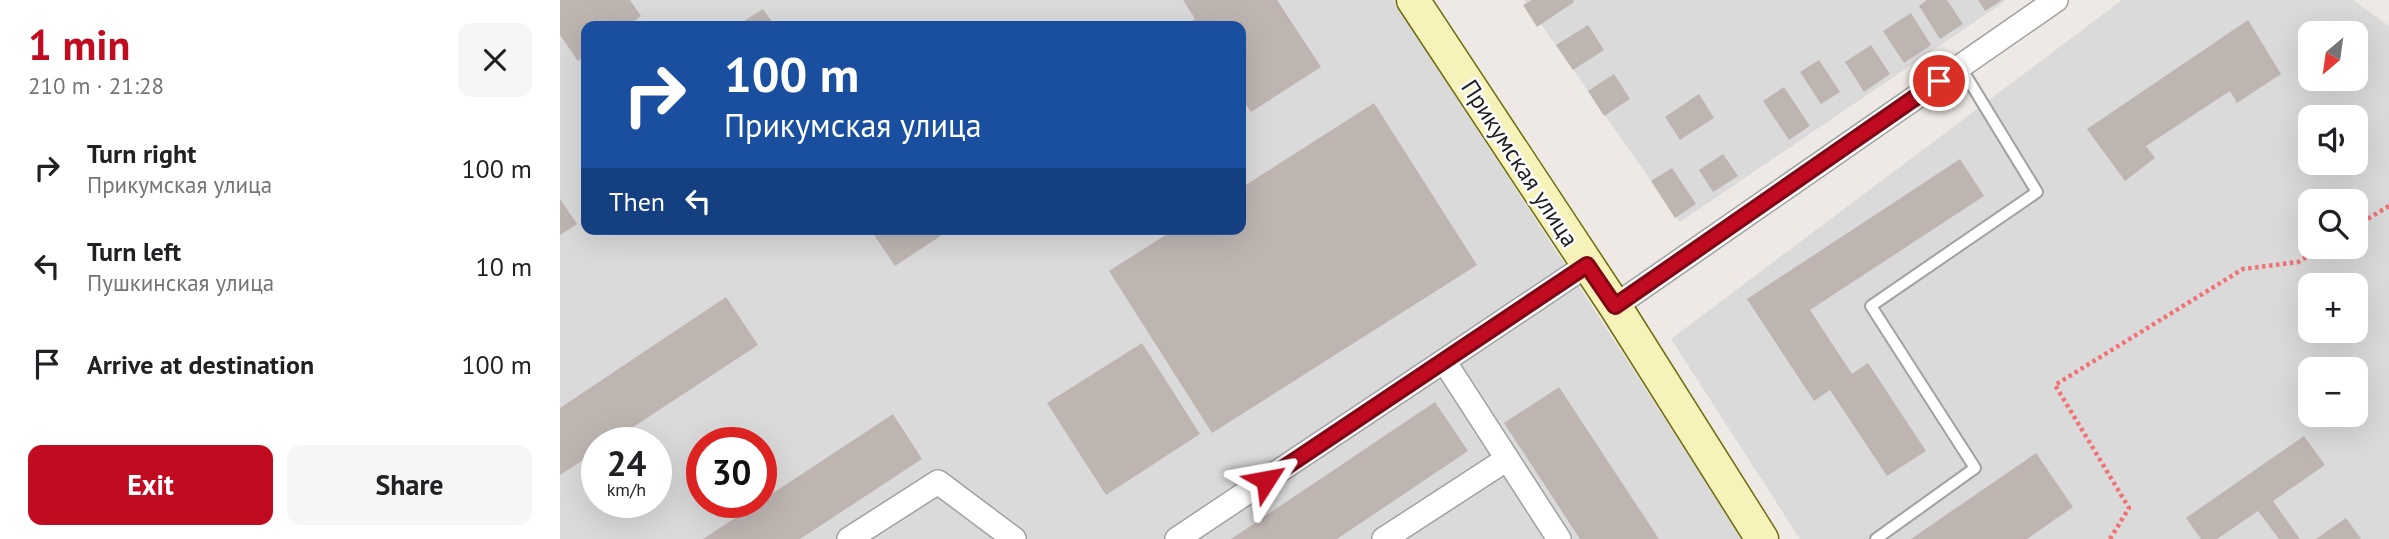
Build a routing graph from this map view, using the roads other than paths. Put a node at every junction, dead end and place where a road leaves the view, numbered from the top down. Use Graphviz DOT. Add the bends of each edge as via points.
graph roads {
  1 [pos="1413,0"];
  2 [pos="2056,0"];
  3 [pos="1961,66"];
  4 [pos="1587,265"];
  5 [pos="1615,306"];
  6 [pos="1444,361"];
  7 [pos="1507,459"];
  8 [pos="849,539"];
  9 [pos="1014,539"];
  10 [pos="1177,539"];
  11 [pos="1384,539"];
  12 [pos="1559,539"];
  13 [pos="1762,539"];
  14 [pos="1877,539"];
  1 -- 4 [label="main road, Прикумская улица"];
  2 -- 3 [label="street"];
  3 -- 5 [label="street"];
  3 -- 14 [label="lane" via="2036,192 1871,306 1975,468"];
  4 -- 5 [label="main road, Прикумская улица"];
  4 -- 6 [label="street"];
  5 -- 13 [label="main road, Прикумская улица"];
  6 -- 7 [label="street"];
  6 -- 10 [label="street"];
  7 -- 11 [label="street"];
  7 -- 12 [label="street"];
  8 -- 9 [label="street" via="938,482"];
}
